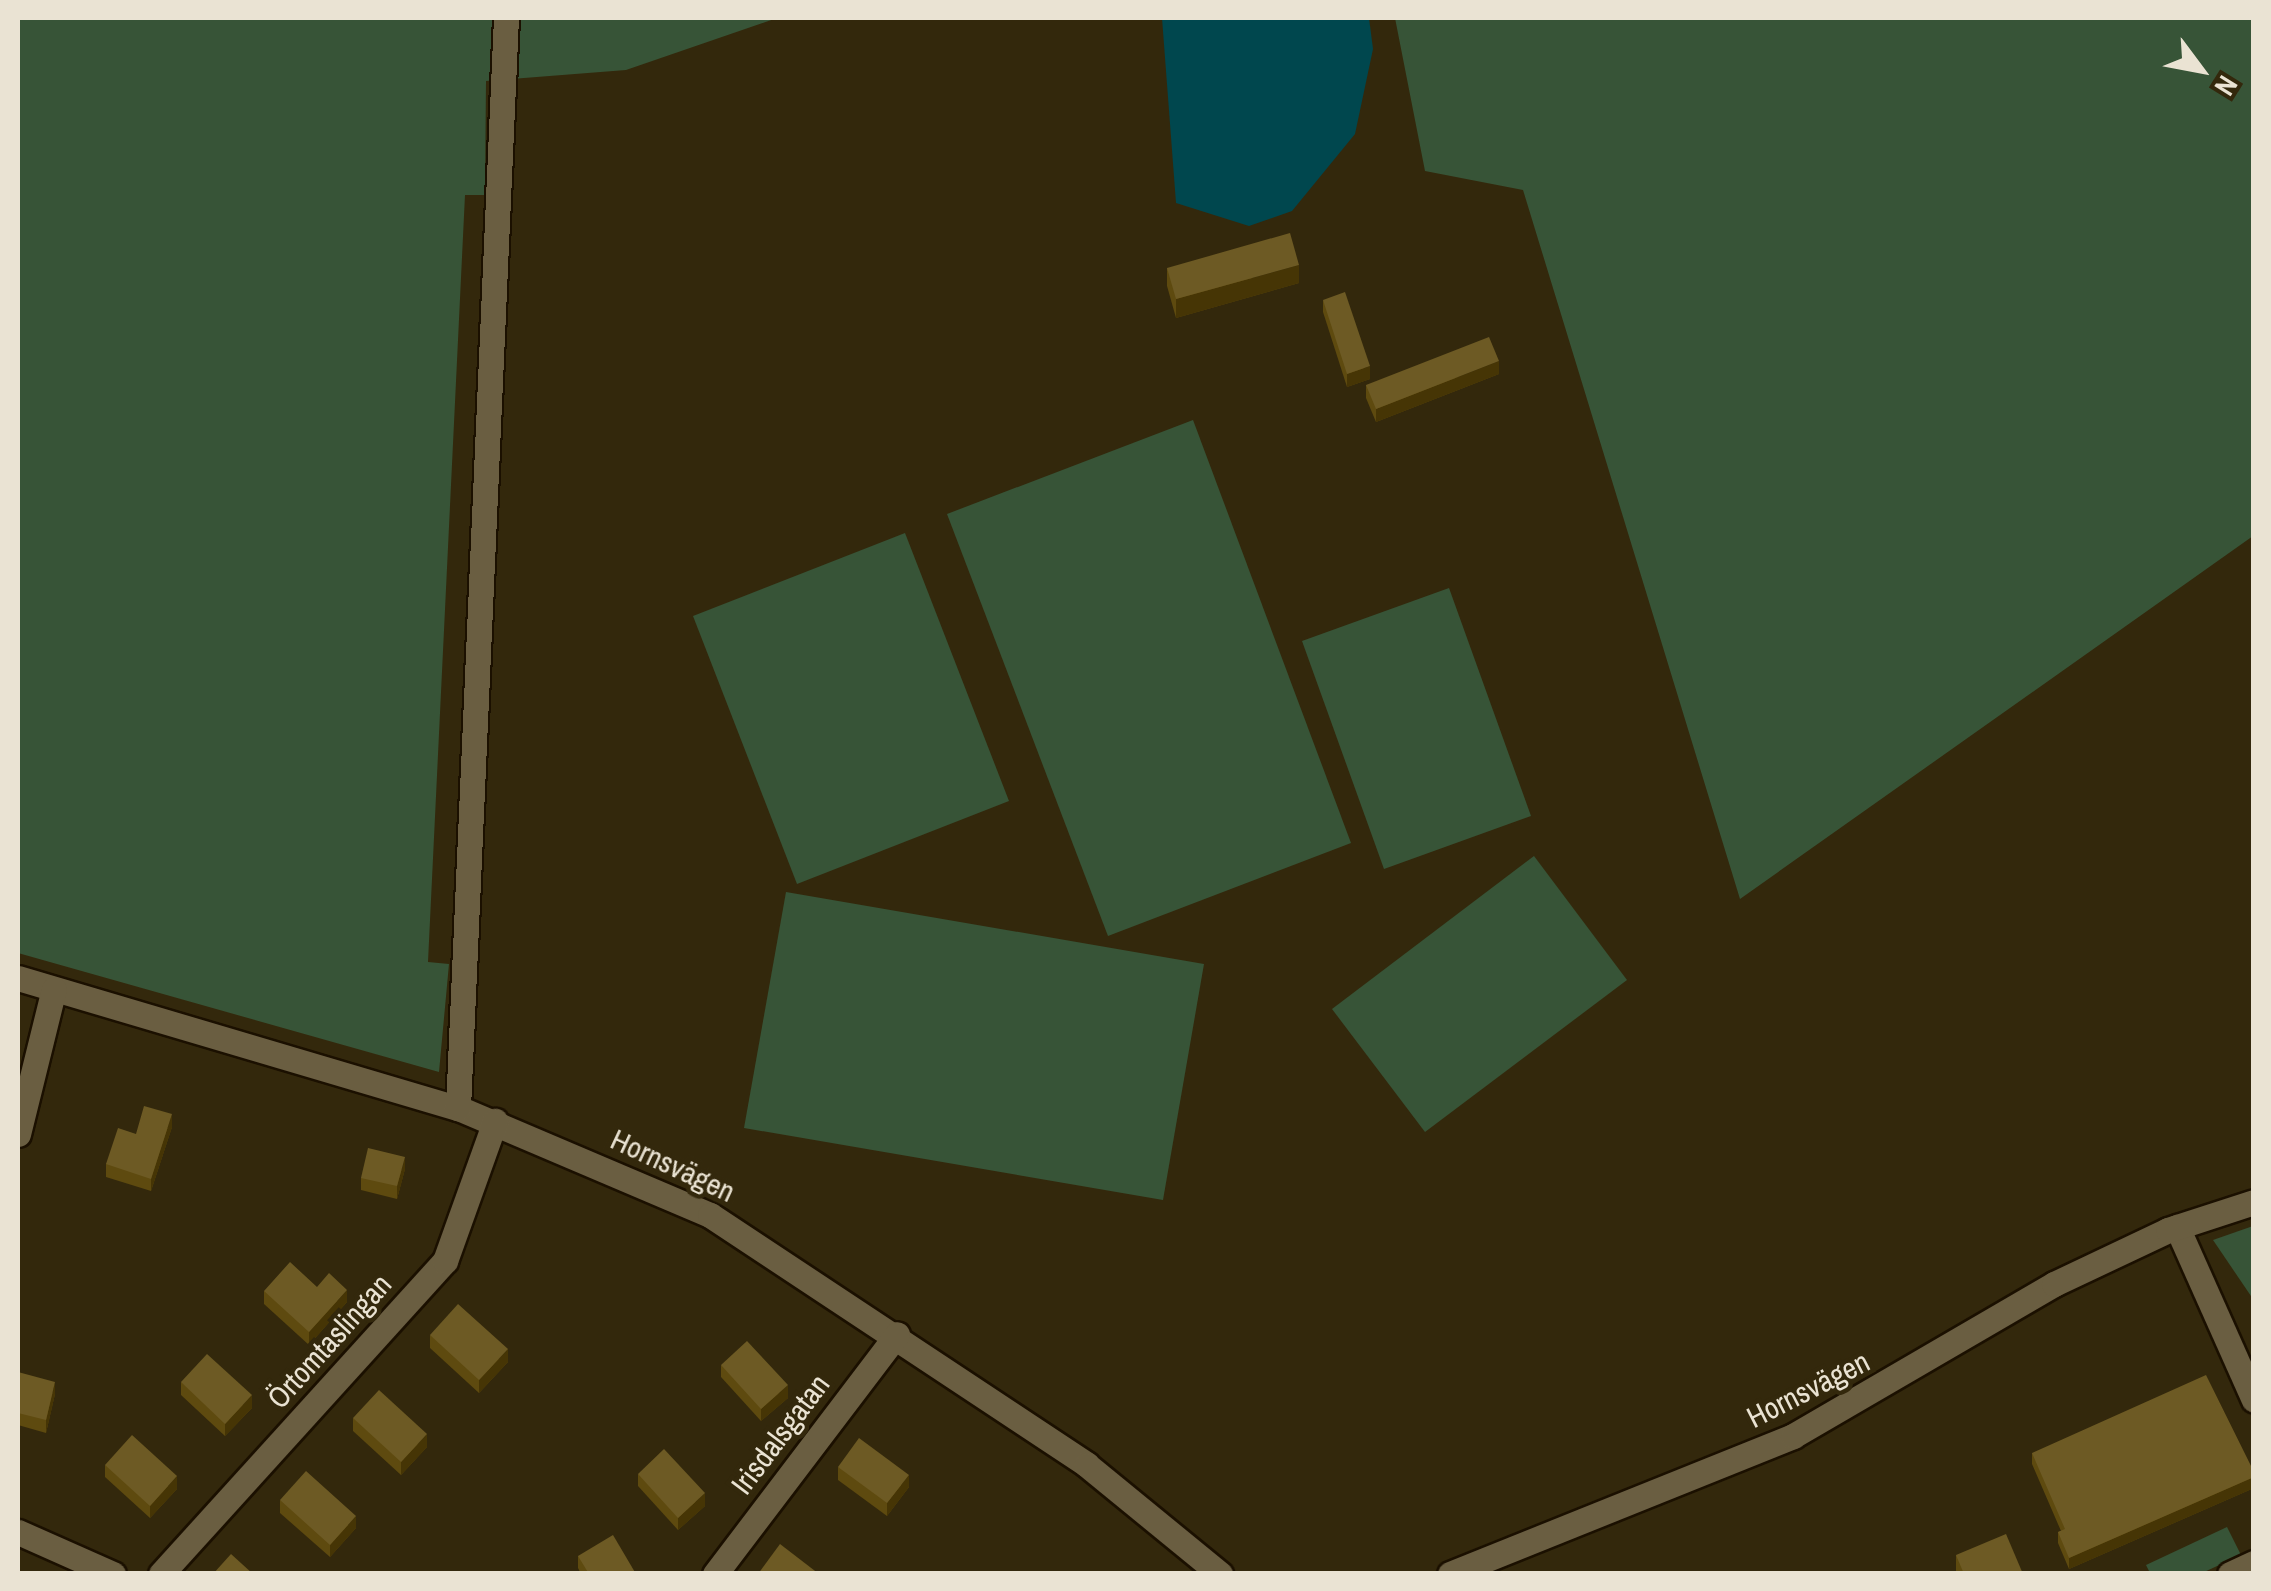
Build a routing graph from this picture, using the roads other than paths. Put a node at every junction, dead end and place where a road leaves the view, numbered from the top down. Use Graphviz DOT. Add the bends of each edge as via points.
graph roads {
  1 [pos="506,18"];
  2 [pos="18,978"];
  3 [pos="54,988"];
  4 [pos="458,1108"];
  5 [pos="494,1121"];
  6 [pos="18,1134"];
  7 [pos="2254,1202"];
  8 [pos="2178,1227"];
  9 [pos="896,1334"];
  10 [pos="2254,1400"];
  11 [pos="18,1532"];
  12 [pos="2254,1563"];
  13 [pos="113,1574"];
  14 [pos="160,1574"];
  15 [pos="715,1574"];
  16 [pos="1220,1574"];
  17 [pos="1450,1574"];
  18 [pos="2230,1574"];
  1 -- 4 [label="street"];
  2 -- 3 [label="street, Hornsvägen"];
  3 -- 4 [label="street, Hornsvägen"];
  3 -- 6 [label="street"];
  4 -- 5 [label="street, Hornsvägen"];
  5 -- 9 [label="street, Hornsvägen" via="710,1215"];
  5 -- 14 [label="street, Örtomtaslingan" via="445,1261"];
  7 -- 8 [label="street, Hornsvägen"];
  8 -- 10 [label="street"];
  8 -- 17 [label="street, Hornsvägen" via="2054,1284 1793,1436"];
  9 -- 15 [label="street, Irisdalsgatan"];
  9 -- 16 [label="street, Hornsvägen" via="1087,1465"];
  11 -- 13 [label="street"];
  12 -- 18 [label="street"];
}
